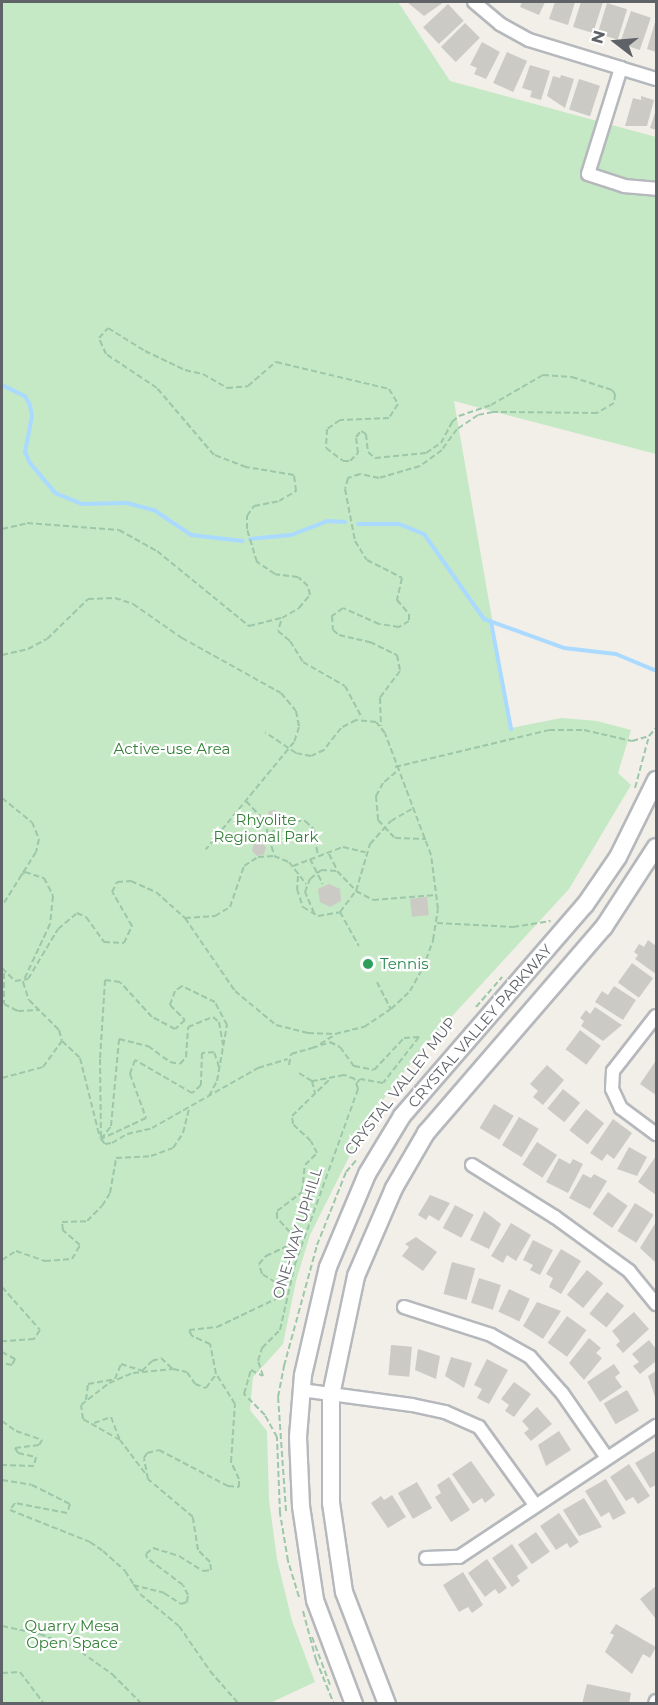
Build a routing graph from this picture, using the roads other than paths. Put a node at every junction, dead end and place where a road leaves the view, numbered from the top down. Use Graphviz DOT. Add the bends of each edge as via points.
graph roads {
  1 [pos="474,2"];
  2 [pos="621,68"];
  3 [pos="657,79"];
  4 [pos="657,189"];
  5 [pos="657,780"];
  6 [pos="657,847"];
  7 [pos="657,1016"];
  8 [pos="657,1134"];
  9 [pos="472,1165"];
  10 [pos="657,1304"];
  11 [pos="404,1307"];
  12 [pos="301,1390"];
  13 [pos="331,1395"];
  14 [pos="657,1426"];
  15 [pos="607,1458"];
  16 [pos="536,1506"];
  17 [pos="426,1558"];
  18 [pos="354,1704"];
  19 [pos="387,1704"];
  1 -- 2 [label="street" via="500,24 529,40"];
  2 -- 3 [label="street"];
  2 -- 4 [label="street" via="588,174 624,186"];
  5 -- 12 [label="main road, CRYSTAL VALLEY PARKWAY" via="618,857 585,905 444,1062 383,1146 351,1207 328,1267 311,1329"];
  6 -- 13 [label="main road, CRYSTAL VALLEY PARKWAY" via="604,927 467,1082 408,1161 378,1219 356,1276"];
  7 -- 8 [label="street" via="613,1071 612,1089 621,1108"];
  9 -- 10 [label="street" via="555,1217 629,1271"];
  11 -- 15 [label="street" via="491,1335 530,1357 562,1393"];
  12 -- 13 [label="street"];
  12 -- 18 [label="main road, CRYSTAL VALLEY PARKWAY" via="299,1471 309,1572 324,1628"];
  13 -- 16 [label="street" via="412,1404 445,1412 479,1427"];
  13 -- 19 [label="main road, CRYSTAL VALLEY PARKWAY" via="329,1481 338,1566 352,1618"];
  14 -- 15 [label="street"];
  15 -- 16 [label="street"];
  16 -- 17 [label="street" via="459,1557"];
}
